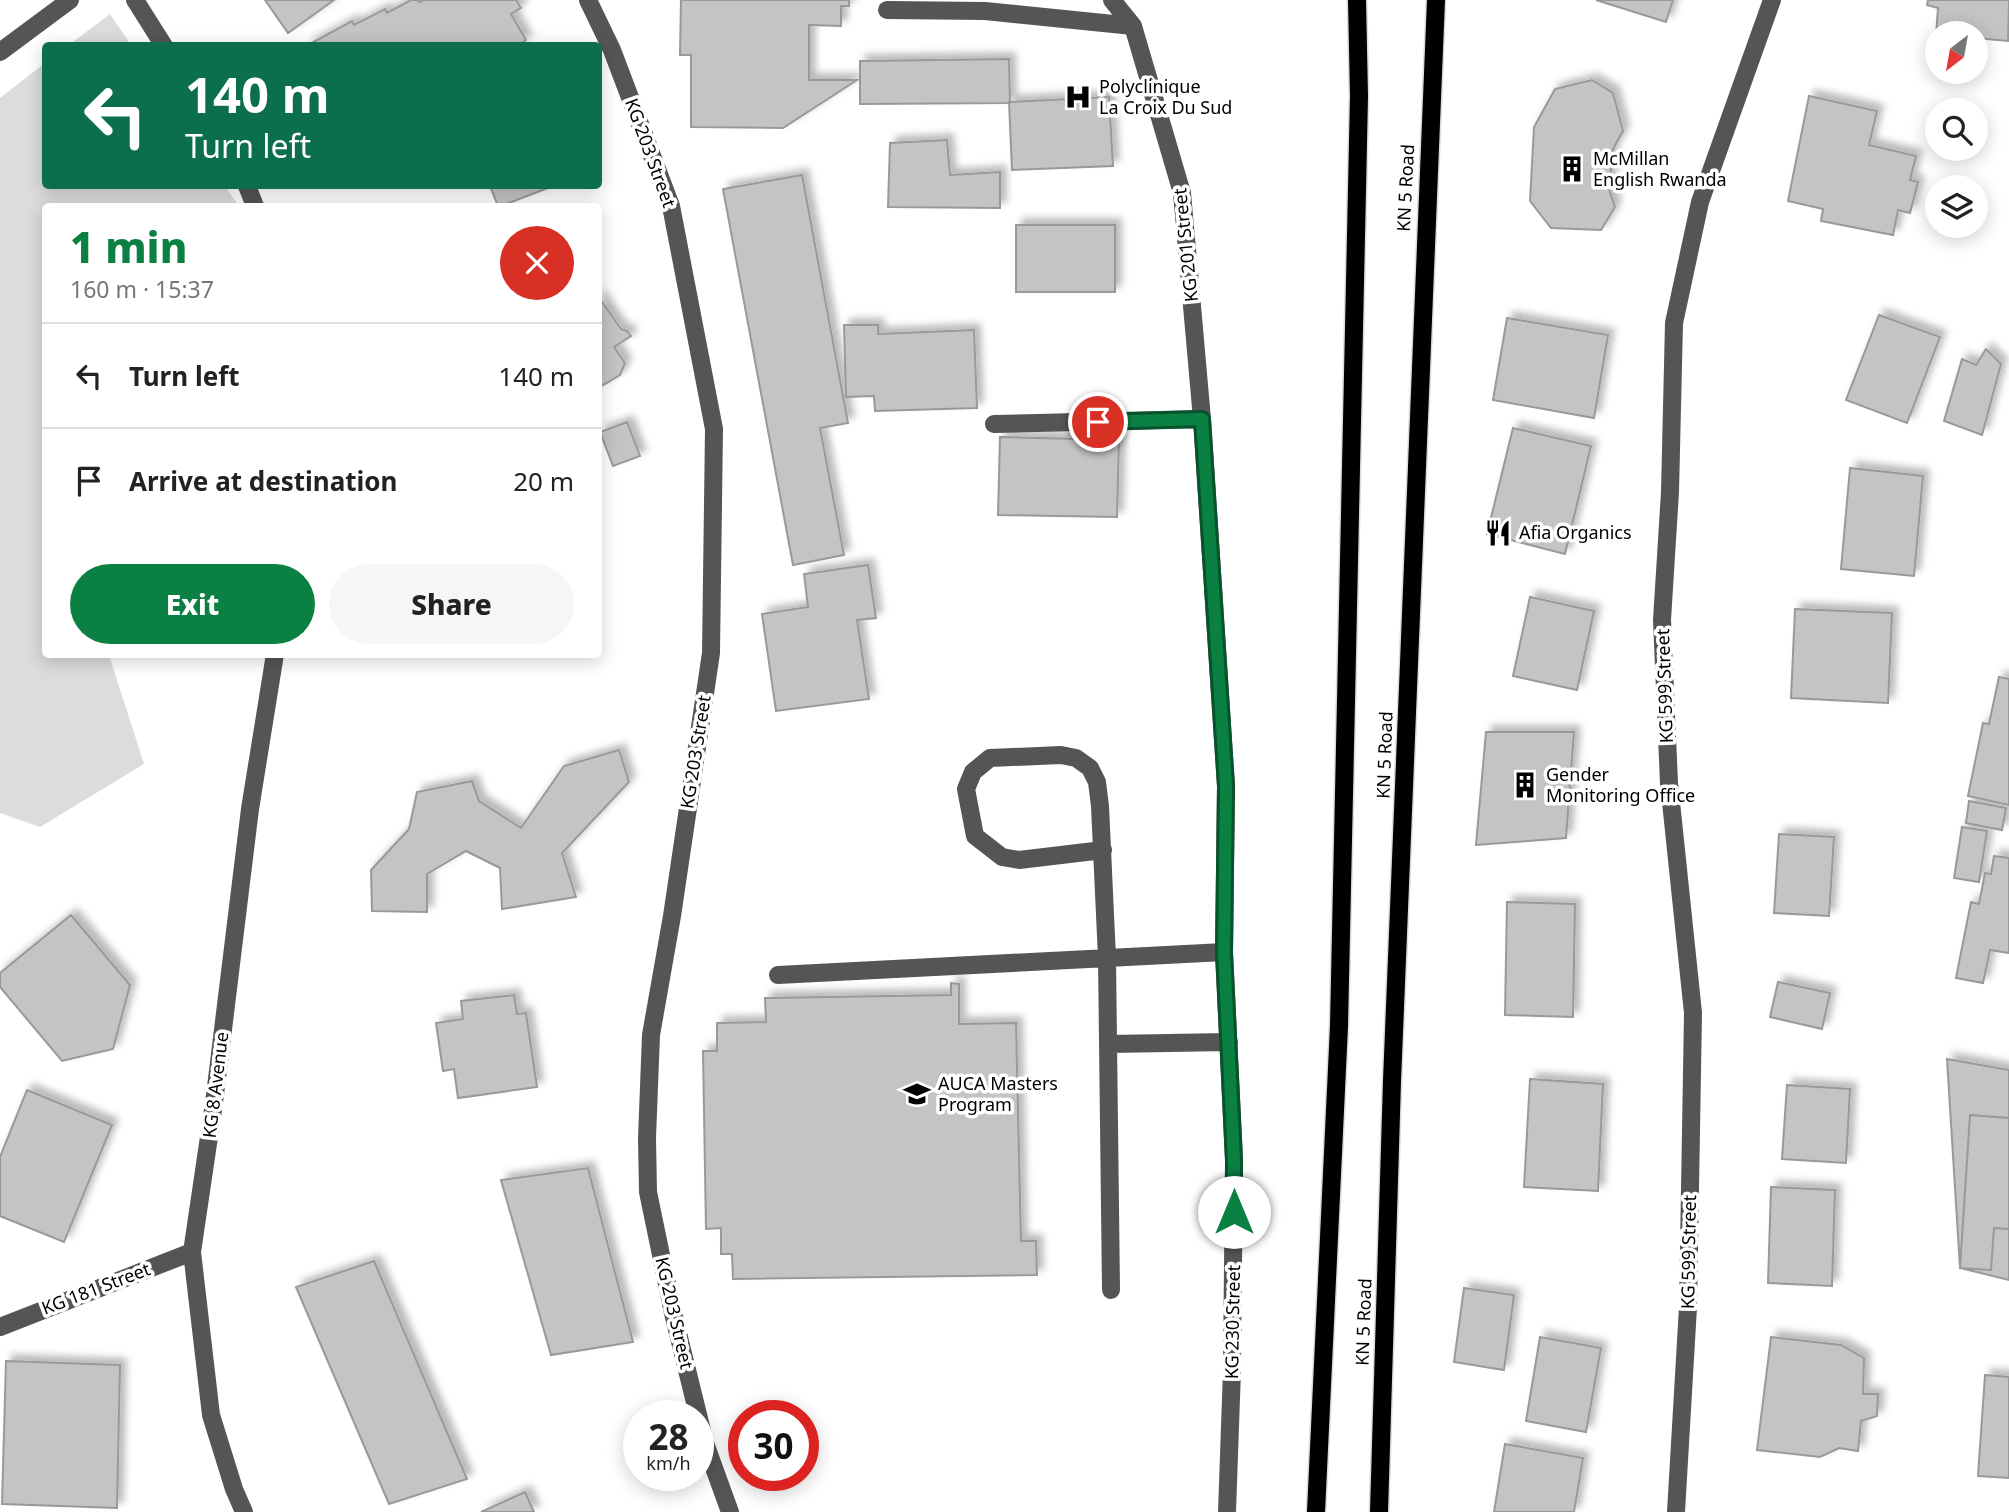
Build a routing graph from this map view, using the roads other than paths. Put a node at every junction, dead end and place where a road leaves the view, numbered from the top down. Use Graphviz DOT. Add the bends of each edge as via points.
graph roads {
  1 [pos="70,0"];
  2 [pos="135,0"];
  3 [pos="588,0"];
  4 [pos="1112,0"];
  5 [pos="1357,0"];
  6 [pos="1436,0"];
  7 [pos="1772,0"];
  8 [pos="887,10"];
  9 [pos="1133,26"];
  10 [pos="161,42"];
  11 [pos="0,52"];
  12 [pos="1202,419"];
  13 [pos="994,424"];
  14 [pos="274,658"];
  15 [pos="1102,850"];
  16 [pos="1224,953"];
  17 [pos="1107,958"];
  18 [pos="778,975"];
  19 [pos="1229,1042"];
  20 [pos="1108,1044"];
  21 [pos="192,1252"];
  22 [pos="1111,1290"];
  23 [pos="0,1326"];
  24 [pos="244,1512"];
  25 [pos="730,1512"];
  26 [pos="1227,1512"];
  27 [pos="1316,1512"];
  28 [pos="1379,1512"];
  29 [pos="1676,1512"];
  1 -- 11 [label="street"];
  2 -- 10 [label="street"];
  3 -- 25 [label="street, KG 203 Street" via="612,50 671,206 714,429 711,653 651,1035 646,1138 648,1192 673,1313 705,1443"];
  4 -- 9 [label="street, KG 201 Street"];
  5 -- 27 [label="main road" via="1359,110 1339,1026"];
  6 -- 28 [label="main road, KN 5 Road"];
  7 -- 29 [label="street, KG 599 Street" via="1700,202 1674,323 1662,620 1670,783 1693,1013 1688,1307"];
  8 -- 9 [label="street" via="985,11"];
  9 -- 12 [label="street, KG 201 Street" via="1182,193"];
  12 -- 13 [label="street"];
  12 -- 16 [label="street, KG 230 Street" via="1226,786"];
  14 -- 21 [label="street, KG 8 Avenue"];
  15 -- 15 [label="street" via="1097,782 1090,768 1076,758 990,758 973,772 966,789 975,836 1002,857 1019,860"];
  15 -- 17 [label="street"];
  16 -- 17 [label="street"];
  16 -- 19 [label="street, KG 230 Street"];
  17 -- 18 [label="street"];
  17 -- 20 [label="street"];
  19 -- 20 [label="street"];
  19 -- 26 [label="street, KG 230 Street" via="1234,1173"];
  20 -- 22 [label="street"];
  21 -- 23 [label="street, KG 181 Street"];
  21 -- 24 [label="street, KG 8 Avenue" via="211,1415"];
}
